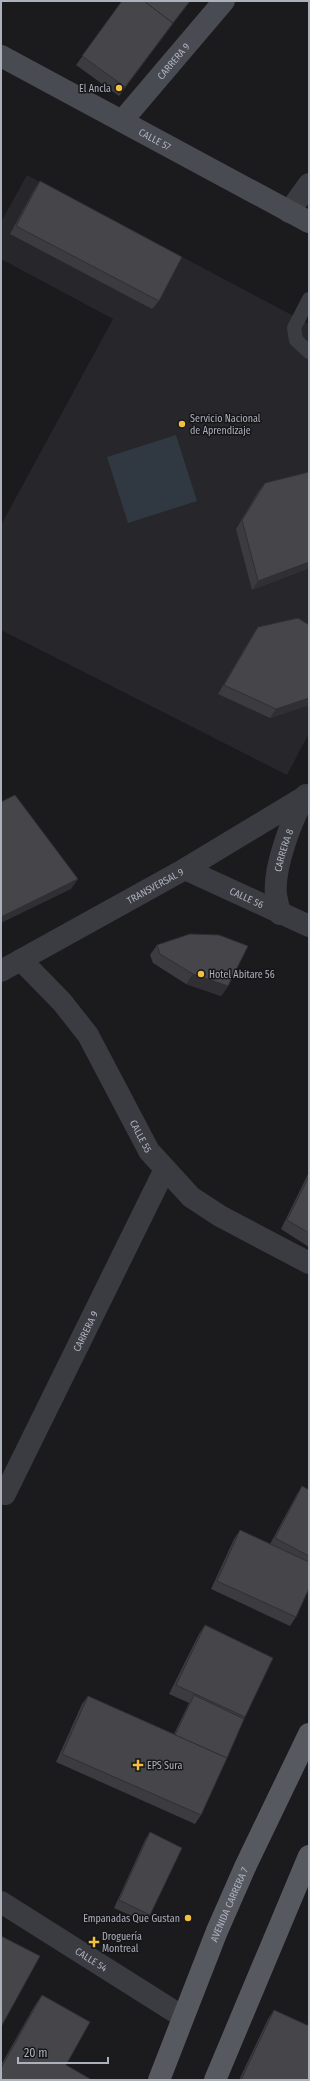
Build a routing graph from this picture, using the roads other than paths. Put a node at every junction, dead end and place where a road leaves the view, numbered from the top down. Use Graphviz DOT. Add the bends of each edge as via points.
graph roads {
  1 [pos="224,1"];
  2 [pos="1,56"];
  3 [pos="122,122"];
  4 [pos="309,184"];
  5 [pos="289,212"];
  6 [pos="309,222"];
  7 [pos="309,299"];
  8 [pos="309,352"];
  9 [pos="307,794"];
  10 [pos="185,869"];
  11 [pos="280,914"];
  12 [pos="309,926"];
  13 [pos="21,960"];
  14 [pos="1,971"];
  15 [pos="165,1169"];
  16 [pos="309,1263"];
  17 [pos="3,1493"];
  18 [pos="309,1734"];
  19 [pos="309,1856"];
  20 [pos="1,1902"];
  21 [pos="183,2017"];
  22 [pos="159,2080"];
  23 [pos="215,2080"];
  1 -- 3 [label="main road, CARRERA 9"];
  2 -- 3 [label="main road, CALLE 57"];
  3 -- 5 [label="main road, CALLE 57"];
  4 -- 5 [label="street"];
  5 -- 6 [label="main road, CALLE 57"];
  7 -- 8 [label="lane" via="294,328 296,340"];
  9 -- 10 [label="street, TRANSVERSAL 9"];
  9 -- 11 [label="street, CARRERA 8" via="283,849 276,881"];
  10 -- 11 [label="street, CALLE 56"];
  10 -- 13 [label="street, TRANSVERSAL 9"];
  11 -- 12 [label="street, CALLE 56"];
  13 -- 14 [label="street, TRANSVERSAL 9"];
  13 -- 15 [label="street, CALLE 55" via="62,1002 88,1035 149,1151"];
  15 -- 16 [label="street, CALLE 55" via="191,1197 220,1216"];
  15 -- 17 [label="street, CARRERA 9"];
  18 -- 21 [label="main road, AVENIDA CARRERA 7" via="246,1865"];
  19 -- 23 [label="main road"];
  20 -- 21 [label="street, CALLE 54"];
  21 -- 22 [label="main road, AVENIDA CARRERA 7"];
}
